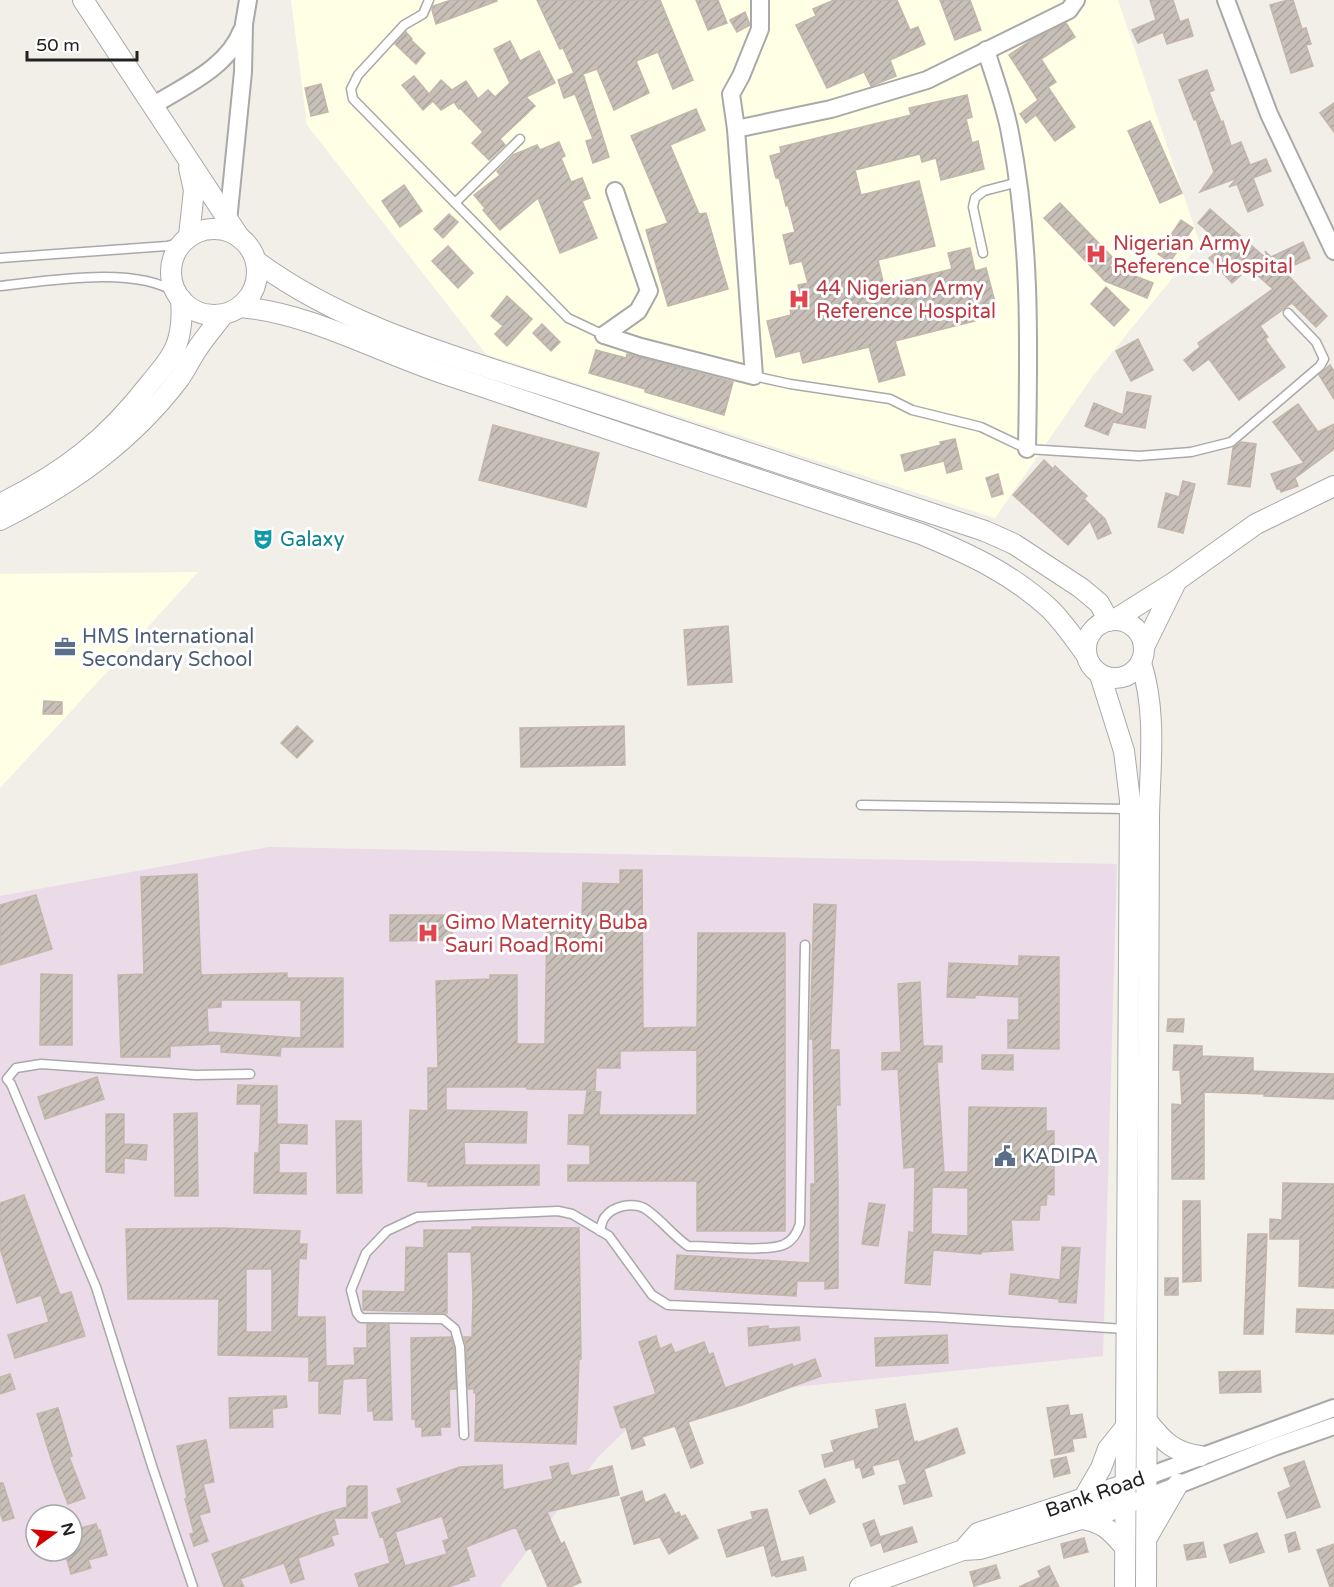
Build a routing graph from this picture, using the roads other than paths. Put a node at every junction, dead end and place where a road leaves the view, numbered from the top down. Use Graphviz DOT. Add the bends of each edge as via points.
graph roads {
  1 [pos="83,0"];
  2 [pos="248,0"];
  3 [pos="429,0"];
  4 [pos="760,0"];
  5 [pos="1076,0"];
  6 [pos="1226,0"];
  7 [pos="244,24"];
  8 [pos="986,50"];
  9 [pos="154,105"];
  10 [pos="736,129"];
  11 [pos="520,139"];
  12 [pos="180,146"];
  13 [pos="1018,182"];
  14 [pos="615,191"];
  15 [pos="455,203"];
  16 [pos="233,228"];
  17 [pos="186,239"];
  18 [pos="1334,251"];
  19 [pos="983,253"];
  20 [pos="0,258"];
  21 [pos="256,261"];
  22 [pos="0,286"];
  23 [pos="178,296"];
  24 [pos="232,311"];
  25 [pos="1288,313"];
  26 [pos="604,335"];
  27 [pos="754,376"];
  28 [pos="1027,449"];
  29 [pos="1334,486"];
  30 [pos="0,504"];
  31 [pos="0,520"];
  32 [pos="1176,581"];
  33 [pos="1111,620"];
  34 [pos="1085,653"];
  35 [pos="1142,655"];
  36 [pos="1100,675"];
  37 [pos="861,805"];
  38 [pos="1130,809"];
  39 [pos="805,945"];
  40 [pos="250,1074"];
  41 [pos="600,1231"];
  42 [pos="1125,1329"];
  43 [pos="1334,1408"];
  44 [pos="1147,1421"];
  45 [pos="1334,1426"];
  46 [pos="1124,1429"];
  47 [pos="464,1435"];
  48 [pos="1200,1456"];
  49 [pos="1178,1484"];
  50 [pos="1124,1485"];
  51 [pos="1147,1487"];
  52 [pos="1125,1506"];
  53 [pos="1083,1509"];
  54 [pos="1147,1539"];
  55 [pos="1124,1546"];
  56 [pos="193,1587"];
  57 [pos="860,1587"];
  58 [pos="1125,1587"];
  59 [pos="1146,1587"];
  1 -- 9 [label="street"];
  2 -- 7 [label="street"];
  3 -- 15 [label="lane" via="423,14 404,24 358,75 351,89 353,99"];
  4 -- 10 [label="street" via="760,29 731,94"];
  5 -- 8 [label="street" via="1069,10"];
  6 -- 18 [label="street" via="1269,114"];
  7 -- 9 [label="street" via="224,59"];
  7 -- 16 [label="street"];
  8 -- 10 [label="street" via="927,80 831,109"];
  8 -- 13 [label="street" via="1010,132"];
  9 -- 12 [label="street"];
  10 -- 27 [label="street"];
  11 -- 15 [label="lane"];
  12 -- 16 [label="street"];
  12 -- 17 [label="street" via="194,190"];
  13 -- 19 [label="lane" via="984,191 975,198 973,207"];
  13 -- 28 [label="street" via="1029,330"];
  14 -- 26 [label="street" via="649,291 638,311"];
  15 -- 26 [label="lane" via="568,318"];
  16 -- 17 [label="street" via="213,228"];
  16 -- 21 [label="street"];
  17 -- 20 [label="lane" via="167,246"];
  17 -- 23 [label="street" via="171,266"];
  21 -- 24 [label="street" via="253,292"];
  21 -- 33 [label="street" via="317,300 416,343 986,531 1014,544 1081,588"];
  22 -- 23 [label="lane" via="75,276 99,277 168,287"];
  23 -- 24 [label="street" via="200,313"];
  23 -- 30 [label="street" via="182,315 179,338 167,362 131,409 63,470"];
  24 -- 31 [label="street" via="138,426 71,481"];
  24 -- 34 [label="street" via="264,310 314,324 411,362 932,539 976,557 1015,582 1051,610"];
  25 -- 28 [label="lane" via="1316,342 1324,359 1312,374 1231,442 1191,452 1138,456"];
  26 -- 27 [label="street"];
  27 -- 28 [label="lane" via="890,399 912,410 981,427"];
  29 -- 32 [label="street" via="1256,524"];
  32 -- 33 [label="street"];
  32 -- 35 [label="street"];
  33 -- 34 [label="street" via="1090,633"];
  33 -- 35 [label="street" via="1134,628 1141,636"];
  34 -- 36 [label="street"];
  35 -- 36 [label="street" via="1128,675 1119,679"];
  35 -- 44 [label="street" via="1151,718"];
  36 -- 38 [label="street" via="1124,752"];
  37 -- 38 [label="lane"];
  38 -- 42 [label="street"];
  39 -- 41 [label="lane" via="800,1224 796,1235 771,1248 688,1246 644,1208 630,1204 605,1216"];
  40 -- 56 [label="lane" via="196,1075 41,1064 16,1068 8,1079 96,1287"];
  41 -- 42 [label="lane" via="609,1236 652,1294 668,1305"];
  41 -- 47 [label="lane" via="572,1214 558,1211 417,1217 387,1231 366,1254 351,1290 362,1318 444,1319 455,1329 460,1347"];
  42 -- 46 [label="street"];
  43 -- 48 [label="street, Bank Road"];
  44 -- 48 [label="street" via="1164,1442 1182,1453"];
  44 -- 51 [label="street"];
  45 -- 49 [label="street, Bank Road"];
  46 -- 50 [label="street"];
  46 -- 53 [label="street" via="1108,1449"];
  48 -- 51 [label="street, Bank Road"];
  49 -- 51 [label="street, Bank Road"];
  49 -- 54 [label="street"];
  50 -- 51 [label="street, Bank Road"];
  50 -- 52 [label="street"];
  50 -- 53 [label="street, Bank Road"];
  51 -- 52 [label="street, Bank Road"];
  51 -- 54 [label="street"];
  52 -- 53 [label="street"];
  52 -- 55 [label="street"];
  53 -- 55 [label="street"];
  53 -- 57 [label="street, Bank Road" via="978,1533 963,1550"];
  54 -- 59 [label="street"];
  55 -- 58 [label="street"];
}
